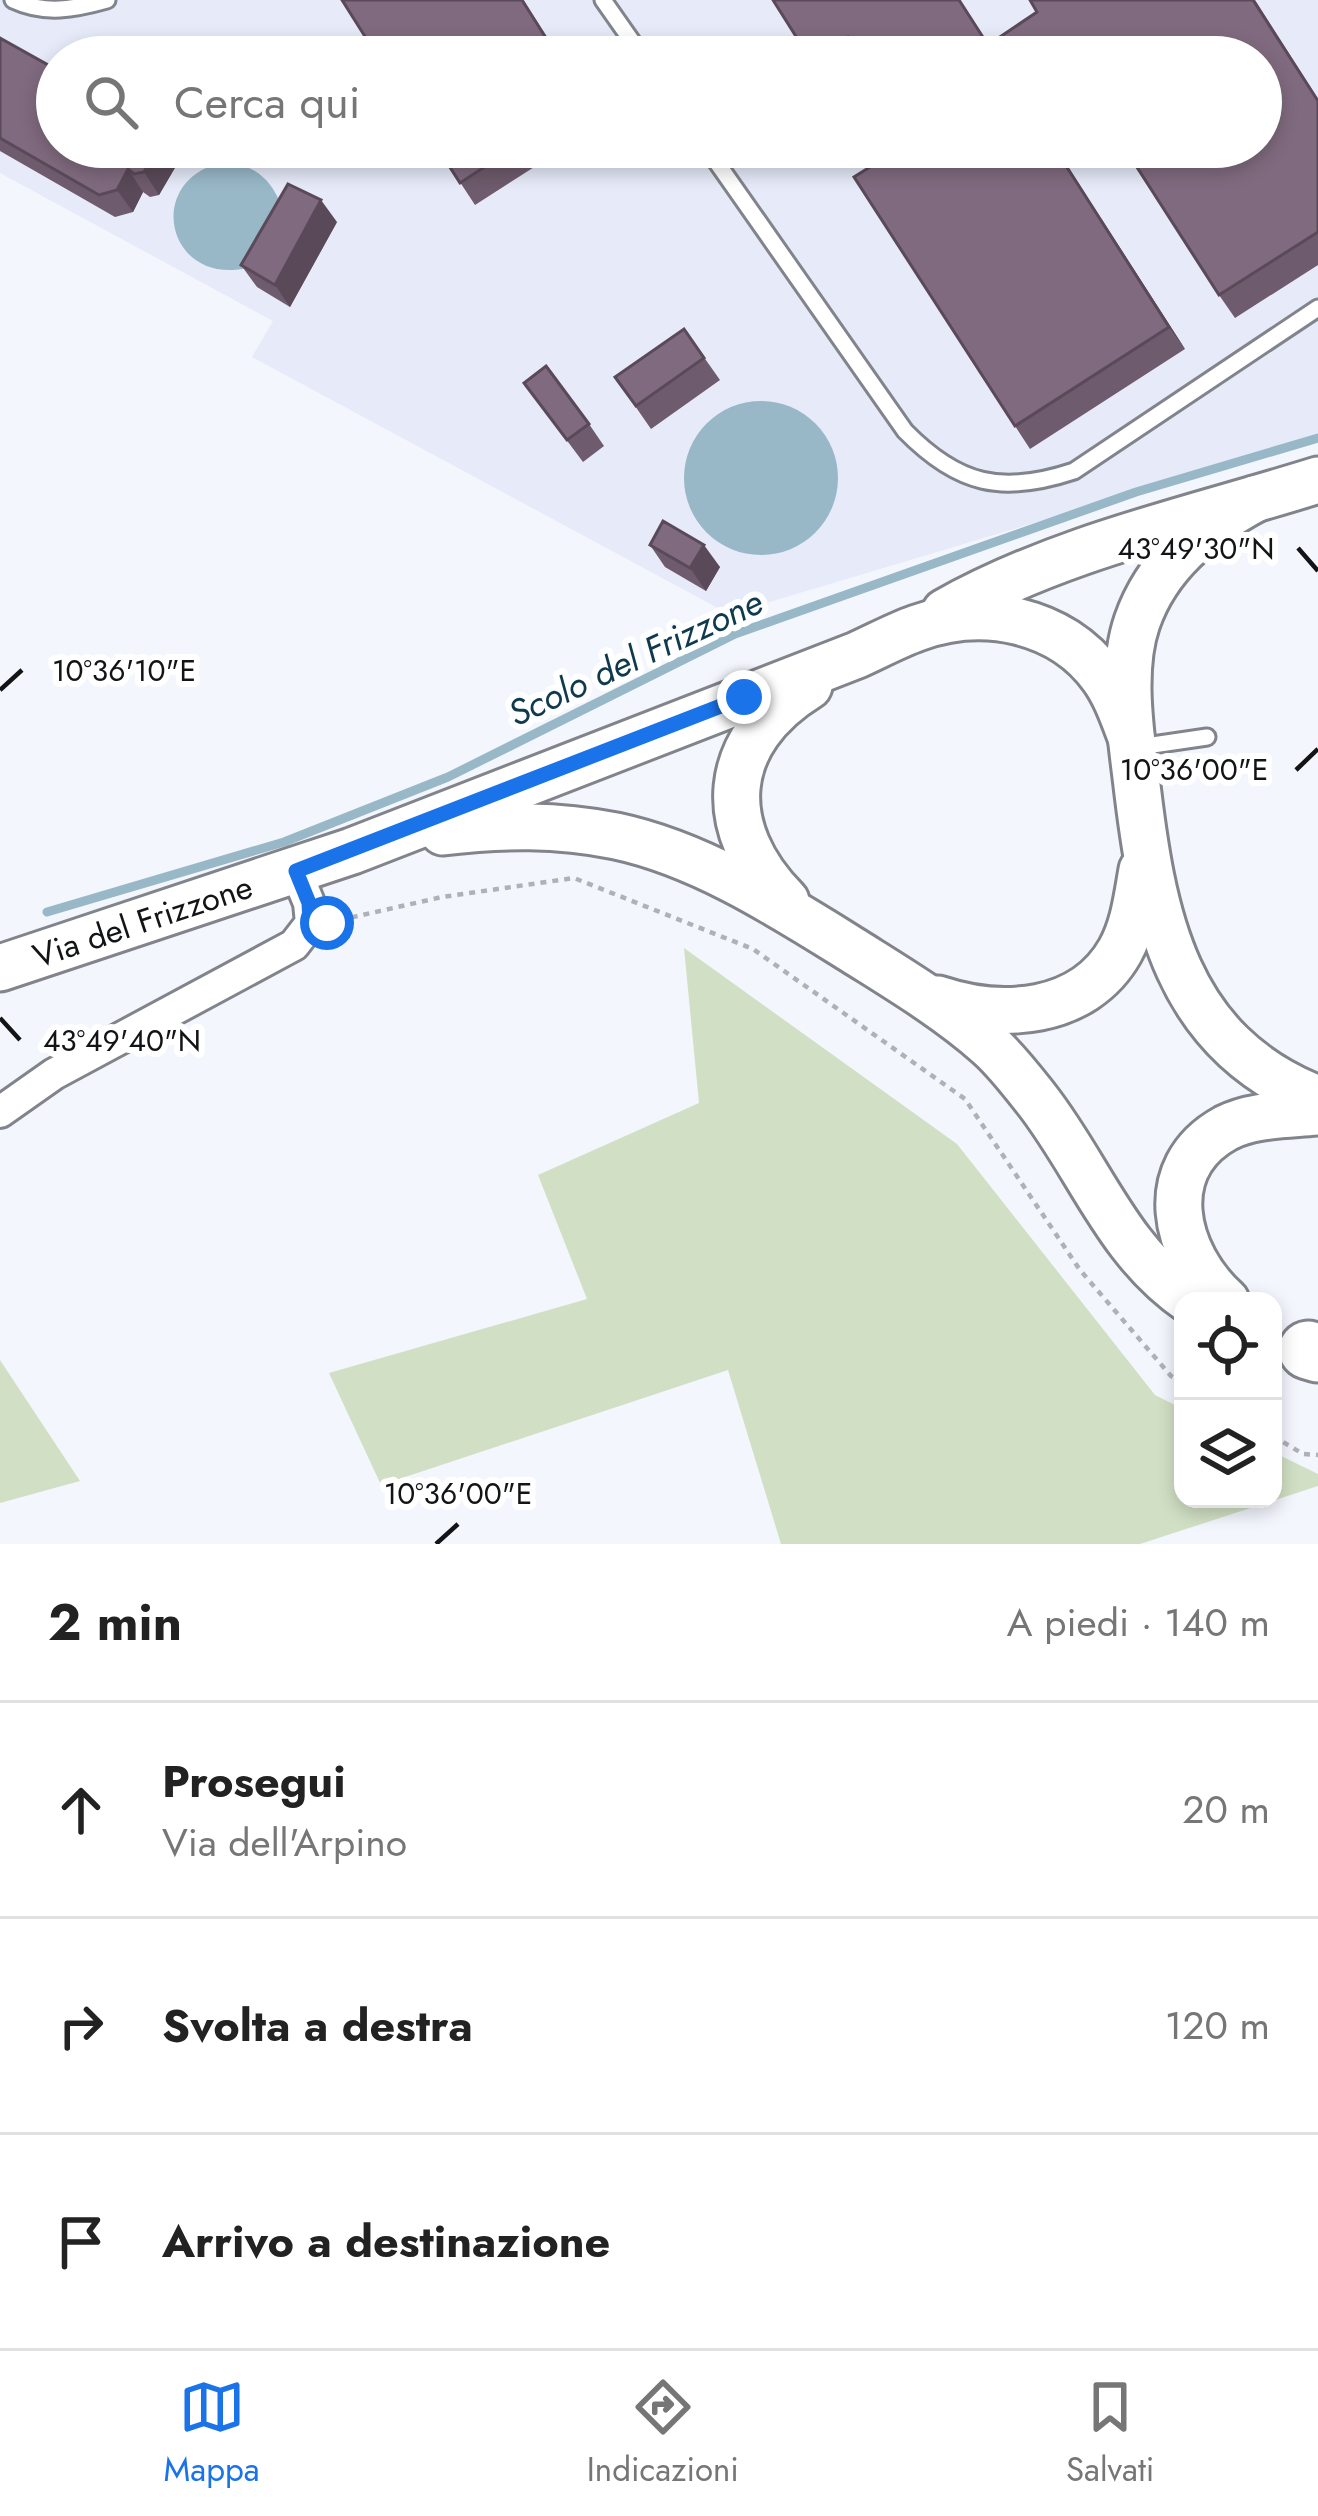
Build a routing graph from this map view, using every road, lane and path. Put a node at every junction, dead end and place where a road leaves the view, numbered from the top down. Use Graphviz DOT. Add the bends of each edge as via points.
graph roads {
  1 [pos="14,0"];
  2 [pos="107,0"];
  3 [pos="603,0"];
  4 [pos="628,36"];
  5 [pos="721,168"];
  6 [pos="1318,308"];
  7 [pos="1318,480"];
  8 [pos="1255,500"];
  9 [pos="916,628"];
  10 [pos="857,656"];
  11 [pos="1207,737"];
  12 [pos="1132,742"];
  13 [pos="352,851"];
  14 [pos="1144,854"];
  15 [pos="296,871"];
  16 [pos="807,921"];
  17 [pos="310,923"];
  18 [pos="4,955"];
  19 [pos="924,994"];
  20 [pos="1318,1099"];
  21 [pos="0,1112"];
  22 [pos="1318,1112"];
  23 [pos="1179,1292"];
  24 [pos="1218,1292"];
  25 [pos="1174,1378"];
  26 [pos="1282,1441"];
  27 [pos="1318,1455"];
  1 -- 2 [label="lane" via="67,10"];
  3 -- 4 [label="lane"];
  5 -- 6 [label="lane" via="905,431 964,476 1001,485 1074,471"];
  7 -- 8 [label="main road"];
  8 -- 9 [label="main road" via="1052,565"];
  8 -- 12 [label="main road" via="1201,532 1145,605 1130,663"];
  9 -- 10 [label="main road"];
  9 -- 12 [label="main road" via="983,616 1044,628 1102,675"];
  10 -- 13 [label="main road"];
  10 -- 16 [label="main road" via="764,721 741,766 745,844"];
  11 -- 12 [label="lane"];
  12 -- 14 [label="main road"];
  13 -- 15 [label="main road, Via del Frizzone"];
  13 -- 16 [label="main road" via="520,824 574,829 683,857"];
  14 -- 19 [label="main road" via="1120,952 1076,992 1015,1012"];
  14 -- 20 [label="main road" via="1168,946 1198,1007 1254,1066"];
  15 -- 17 [label="street"];
  15 -- 18 [label="main road, Via del Frizzone"];
  16 -- 19 [label="main road"];
  17 -- 21 [label="street" via="294,945 54,1074"];
  17 -- 25 [label="path" via="574,878 753,949 965,1099 1080,1270"];
  19 -- 23 [label="main road" via="1017,1075 1117,1228"];
  22 -- 24 [label="main road" via="1227,1128 1185,1173 1181,1234"];
  26 -- 27 [label="path"];
}
